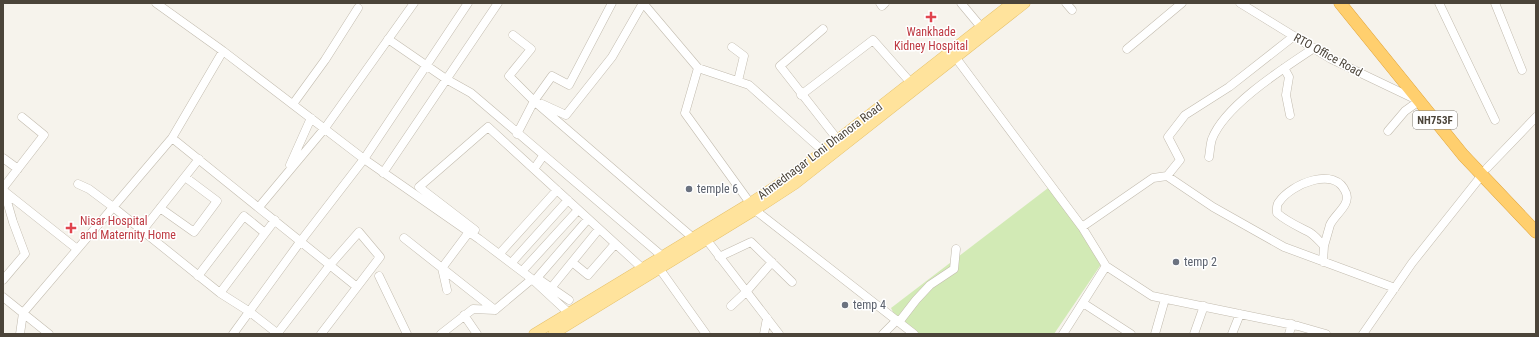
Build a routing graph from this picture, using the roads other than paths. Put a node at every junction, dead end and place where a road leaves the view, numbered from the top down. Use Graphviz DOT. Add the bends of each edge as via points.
graph roads {
  1 [pos="156,3"];
  2 [pos="414,3"];
  3 [pos="468,3"];
  4 [pos="498,3"];
  5 [pos="612,3"];
  6 [pos="643,3"];
  7 [pos="880,3"];
  8 [pos="886,3"];
  9 [pos="961,3"];
  10 [pos="1012,3"];
  11 [pos="1025,3"];
  12 [pos="1066,3"];
  13 [pos="1182,3"];
  14 [pos="1240,3"];
  15 [pos="1340,3"];
  16 [pos="1350,3"];
  17 [pos="1439,3"];
  18 [pos="1495,3"];
  19 [pos="358,8"];
  20 [pos="1072,10"];
  21 [pos="981,27"];
  22 [pos="822,28"];
  23 [pos="513,35"];
  24 [pos="1294,36"];
  25 [pos="388,39"];
  26 [pos="732,47"];
  27 [pos="1314,48"];
  28 [pos="1127,49"];
  29 [pos="223,51"];
  30 [pos="956,58"];
  31 [pos="426,66"];
  32 [pos="698,68"];
  33 [pos="1284,68"];
  34 [pos="1522,70"];
  35 [pos="446,79"];
  36 [pos="738,81"];
  37 [pos="911,83"];
  38 [pos="801,95"];
  39 [pos="534,101"];
  40 [pos="1419,101"];
  41 [pos="293,104"];
  42 [pos="1290,115"];
  43 [pos="22,117"];
  44 [pos="1536,117"];
  45 [pos="311,118"];
  46 [pos="1495,120"];
  47 [pos="325,128"];
  48 [pos="1388,131"];
  49 [pos="517,134"];
  50 [pos="172,138"];
  51 [pos="838,140"];
  52 [pos="823,152"];
  53 [pos="543,156"];
  54 [pos="1209,157"];
  55 [pos="3,158"];
  56 [pos="199,160"];
  57 [pos="364,160"];
  58 [pos="18,169"];
  59 [pos="534,169"];
  60 [pos="383,172"];
  61 [pos="1484,172"];
  62 [pos="286,175"];
  63 [pos="1167,176"];
  64 [pos="185,177"];
  65 [pos="78,184"];
  66 [pos="3,190"];
  67 [pos="557,190"];
  68 [pos="568,200"];
  69 [pos="752,206"];
  70 [pos="113,207"];
  71 [pos="160,208"];
  72 [pos="259,208"];
  73 [pos="578,210"];
  74 [pos="588,219"];
  75 [pos="275,220"];
  76 [pos="1536,221"];
  77 [pos="1082,227"];
  78 [pos="599,229"];
  79 [pos="142,231"];
  80 [pos="469,232"];
  81 [pos="1536,232"];
  82 [pos="265,233"];
  83 [pos="692,237"];
  84 [pos="404,238"];
  85 [pos="706,240"];
  86 [pos="300,242"];
  87 [pos="616,244"];
  88 [pos="1324,246"];
  89 [pos="77,249"];
  90 [pos="956,249"];
  91 [pos="502,251"];
  92 [pos="662,256"];
  93 [pos="719,257"];
  94 [pos="514,260"];
  95 [pos="572,262"];
  96 [pos="772,262"];
  97 [pos="1323,262"];
  98 [pos="330,265"];
  99 [pos="1106,266"];
  100 [pos="442,268"];
  101 [pos="525,268"];
  102 [pos="642,268"];
  103 [pos="659,268"];
  104 [pos="198,276"];
  105 [pos="379,276"];
  106 [pos="535,278"];
  107 [pos="3,280"];
  108 [pos="792,282"];
  109 [pos="357,288"];
  110 [pos="551,288"];
  111 [pos="1395,288"];
  112 [pos="446,290"];
  113 [pos="746,292"];
  114 [pos="220,293"];
  115 [pos="3,297"];
  116 [pos="1165,299"];
  117 [pos="569,300"];
  118 [pos="1083,303"];
  119 [pos="731,306"];
  120 [pos="1204,306"];
  121 [pos="495,310"];
  122 [pos="250,312"];
  123 [pos="23,313"];
  124 [pos="1240,314"];
  125 [pos="464,316"];
  126 [pos="573,316"];
  127 [pos="767,318"];
  128 [pos="898,321"];
  129 [pos="1292,324"];
  130 [pos="20,334"];
  131 [pos="49,334"];
  132 [pos="233,334"];
  133 [pos="277,334"];
  134 [pos="321,334"];
  135 [pos="407,334"];
  136 [pos="441,334"];
  137 [pos="477,334"];
  138 [pos="534,334"];
  139 [pos="553,334"];
  140 [pos="706,334"];
  141 [pos="764,334"];
  142 [pos="779,334"];
  143 [pos="883,334"];
  144 [pos="914,334"];
  145 [pos="1063,334"];
  146 [pos="1131,334"];
  147 [pos="1155,334"];
  148 [pos="1194,334"];
  149 [pos="1232,334"];
  150 [pos="1288,334"];
  151 [pos="1326,334"];
  152 [pos="1363,334"];
  1 -- 29 [label="street"];
  2 -- 25 [label="street"];
  3 -- 31 [label="street"];
  4 -- 35 [label="street"];
  5 -- 39 [label="street" via="569,85 552,76"];
  6 -- 32 [label="street"];
  6 -- 39 [label="street" via="612,57 566,115"];
  7 -- 8 [label="street" via="882,6"];
  9 -- 21 [label="street"];
  10 -- 21 [label="main road, Ahmednagar Loni Dhanora Road"];
  11 -- 30 [label="main road, Ahmednagar Loni Dhanora Road"];
  12 -- 20 [label="street"];
  13 -- 28 [label="street"];
  14 -- 24 [label="street, RTO Office Road"];
  15 -- 40 [label="highway, NH753F"];
  16 -- 61 [label="highway, NH753F" via="1455,132"];
  17 -- 46 [label="street"];
  18 -- 34 [label="street"];
  19 -- 41 [label="street"];
  21 -- 37 [label="main road, Ahmednagar Loni Dhanora Road"];
  22 -- 38 [label="street" via="780,66"];
  23 -- 39 [label="street" via="530,48 509,76"];
  24 -- 27 [label="street, RTO Office Road"];
  24 -- 63 [label="street" via="1229,88 1185,115 1168,137 1180,160"];
  25 -- 31 [label="street"];
  25 -- 47 [label="street"];
  26 -- 36 [label="street" via="744,56"];
  27 -- 33 [label="street"];
  27 -- 40 [label="street, RTO Office Road"];
  29 -- 41 [label="street"];
  29 -- 50 [label="street"];
  30 -- 69 [label="main road, Ahmednagar Loni Dhanora Road" via="795,184"];
  30 -- 77 [label="street"];
  31 -- 35 [label="street"];
  31 -- 57 [label="street"];
  32 -- 36 [label="street"];
  32 -- 69 [label="street" via="685,113"];
  33 -- 42 [label="street" via="1289,77 1286,95"];
  33 -- 54 [label="street" via="1231,112 1212,140"];
  35 -- 49 [label="street" via="471,93"];
  35 -- 60 [label="street"];
  36 -- 52 [label="street" via="749,84"];
  37 -- 38 [label="street" via="873,40"];
  37 -- 51 [label="main road, Ahmednagar Loni Dhanora Road"];
  38 -- 51 [label="street"];
  39 -- 49 [label="street"];
  39 -- 83 [label="street"];
  40 -- 48 [label="street" via="1405,111"];
  40 -- 61 [label="highway, NH753F" via="1463,155"];
  41 -- 45 [label="street"];
  43 -- 58 [label="street" via="44,136"];
  44 -- 61 [label="street"];
  45 -- 47 [label="street"];
  45 -- 62 [label="street"];
  47 -- 57 [label="street"];
  47 -- 62 [label="street"];
  49 -- 53 [label="street"];
  50 -- 56 [label="street"];
  50 -- 70 [label="street"];
  51 -- 52 [label="main road, Ahmednagar Loni Dhanora Road"];
  52 -- 69 [label="main road, Ahmednagar Loni Dhanora Road"];
  53 -- 59 [label="street"];
  53 -- 92 [label="street"];
  55 -- 58 [label="street"];
  56 -- 64 [label="street"];
  56 -- 72 [label="street"];
  57 -- 60 [label="street"];
  57 -- 86 [label="street"];
  58 -- 66 [label="street"];
  59 -- 67 [label="street"];
  59 -- 91 [label="street" via="488,127 419,187"];
  60 -- 80 [label="street"];
  61 -- 76 [label="highway, NH753F"];
  61 -- 81 [label="highway, NH753F"];
  61 -- 111 [label="street"];
  62 -- 72 [label="street"];
  63 -- 77 [label="street" via="1153,178"];
  63 -- 97 [label="street" via="1213,207 1284,247"];
  64 -- 71 [label="street"];
  64 -- 71 [label="street" via="217,201 194,232"];
  65 -- 70 [label="street"];
  66 -- 89 [label="street"];
  66 -- 107 [label="street" via="25,254"];
  67 -- 68 [label="street"];
  67 -- 91 [label="street"];
  68 -- 73 [label="street"];
  68 -- 94 [label="street"];
  69 -- 83 [label="main road, Ahmednagar Loni Dhanora Road"];
  69 -- 85 [label="main road, Ahmednagar Loni Dhanora Road"];
  69 -- 128 [label="street"];
  70 -- 79 [label="street"];
  70 -- 89 [label="street"];
  71 -- 79 [label="street"];
  72 -- 75 [label="street"];
  73 -- 74 [label="street"];
  73 -- 101 [label="street"];
  74 -- 78 [label="street"];
  74 -- 106 [label="street"];
  75 -- 82 [label="street"];
  75 -- 86 [label="street"];
  77 -- 99 [label="street"];
  78 -- 87 [label="street"];
  78 -- 95 [label="street"];
  79 -- 104 [label="street"];
  80 -- 100 [label="street"];
  80 -- 106 [label="street"];
  82 -- 104 [label="street" via="244,216"];
  82 -- 114 [label="street"];
  83 -- 92 [label="main road, Ahmednagar Loni Dhanora Road"];
  84 -- 100 [label="street"];
  85 -- 93 [label="street"];
  85 -- 103 [label="main road, Ahmednagar Loni Dhanora Road"];
  86 -- 98 [label="street"];
  86 -- 122 [label="street"];
  87 -- 95 [label="street" via="588,275"];
  87 -- 102 [label="street"];
  88 -- 88 [label="street" via="1308,231 1283,219 1276,208 1288,193 1323,177 1339,183 1347,195 1345,204 1331,224"];
  88 -- 97 [label="street"];
  89 -- 123 [label="street"];
  90 -- 128 [label="street" via="954,269 930,285"];
  91 -- 94 [label="street"];
  92 -- 102 [label="main road, Ahmednagar Loni Dhanora Road"];
  93 -- 96 [label="street" via="751,242"];
  93 -- 113 [label="street"];
  94 -- 101 [label="street"];
  95 -- 110 [label="street"];
  96 -- 108 [label="street"];
  96 -- 113 [label="street"];
  97 -- 111 [label="street"];
  98 -- 109 [label="street"];
  98 -- 109 [label="street" via="358,232 380,257"];
  98 -- 133 [label="street"];
  99 -- 116 [label="street" via="1152,296"];
  99 -- 118 [label="street"];
  100 -- 112 [label="street"];
  100 -- 121 [label="street"];
  101 -- 106 [label="street"];
  102 -- 126 [label="main road, Ahmednagar Loni Dhanora Road"];
  103 -- 126 [label="main road, Ahmednagar Loni Dhanora Road"];
  103 -- 140 [label="street"];
  104 -- 114 [label="street"];
  105 -- 135 [label="street"];
  106 -- 110 [label="street"];
  106 -- 121 [label="street"];
  106 -- 126 [label="street"];
  109 -- 134 [label="street"];
  110 -- 117 [label="street"];
  111 -- 152 [label="street"];
  113 -- 119 [label="street"];
  113 -- 127 [label="street"];
  114 -- 122 [label="street"];
  115 -- 123 [label="street"];
  116 -- 120 [label="street"];
  116 -- 147 [label="street"];
  118 -- 145 [label="street"];
  118 -- 146 [label="street"];
  120 -- 124 [label="street"];
  120 -- 148 [label="street"];
  121 -- 125 [label="street" via="473,309"];
  122 -- 132 [label="street"];
  122 -- 133 [label="street"];
  123 -- 130 [label="street"];
  123 -- 131 [label="street"];
  124 -- 129 [label="street"];
  124 -- 149 [label="street"];
  125 -- 136 [label="street"];
  125 -- 137 [label="street"];
  126 -- 138 [label="main road, Ahmednagar Loni Dhanora Road"];
  126 -- 139 [label="main road, Ahmednagar Loni Dhanora Road"];
  127 -- 141 [label="street"];
  127 -- 142 [label="street"];
  128 -- 143 [label="street"];
  128 -- 144 [label="street"];
  129 -- 150 [label="street"];
  129 -- 151 [label="street"];
}
